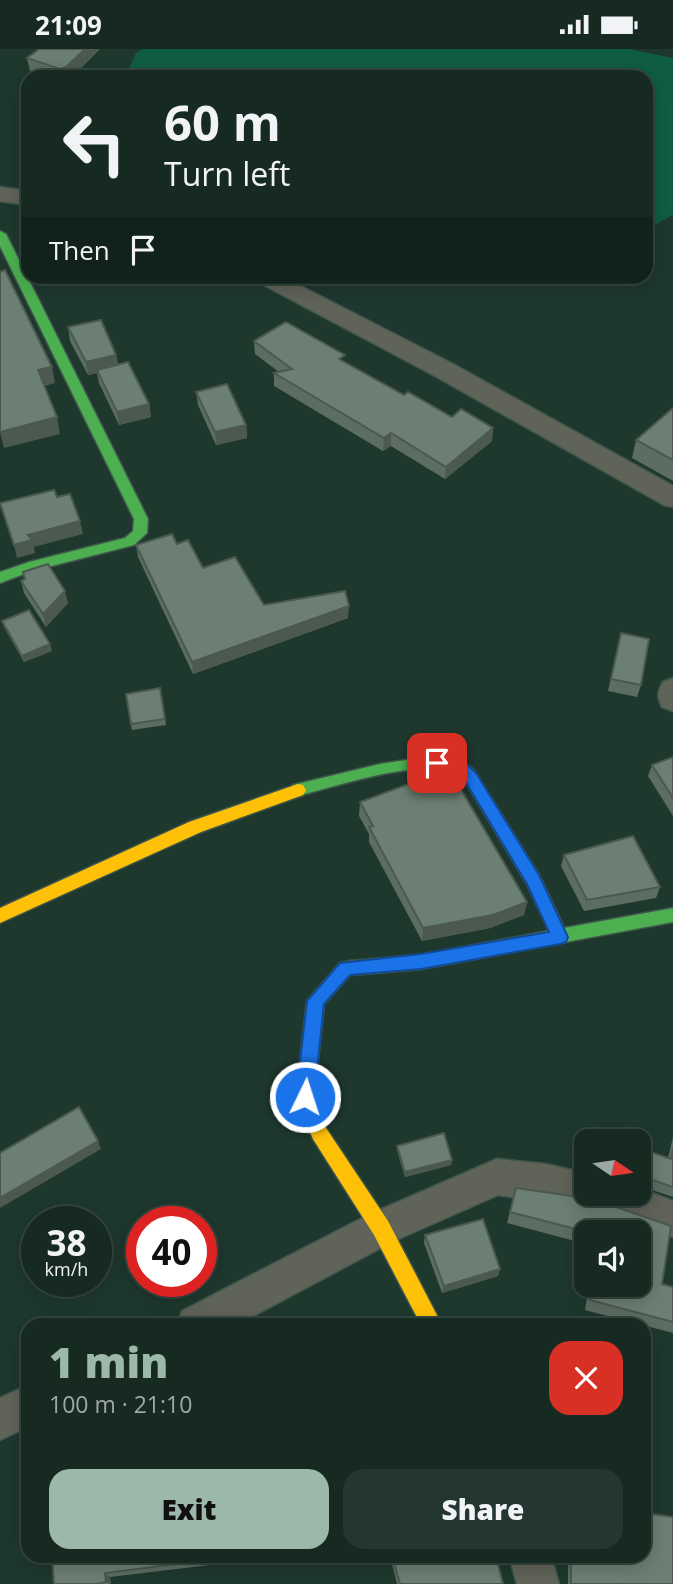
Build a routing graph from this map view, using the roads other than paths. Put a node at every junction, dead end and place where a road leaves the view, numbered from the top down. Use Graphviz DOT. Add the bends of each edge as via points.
graph roads {
  1 [pos="0,194"];
  2 [pos="21,197"];
  3 [pos="0,233"];
  4 [pos="21,276"];
  5 [pos="25,284"];
  6 [pos="279,284"];
  7 [pos="673,498"];
  8 [pos="0,577"];
  9 [pos="673,689"];
  10 [pos="673,699"];
  11 [pos="673,915"];
  12 [pos="0,916"];
  13 [pos="560,937"];
  14 [pos="574,1188"];
  15 [pos="639,1206"];
  16 [pos="673,1219"];
  17 [pos="381,1228"];
  18 [pos="209,1318"];
  19 [pos="428,1318"];
  20 [pos="21,1409"];
  21 [pos="0,1420"];
  22 [pos="532,1563"];
  23 [pos="538,1584"];
  1 -- 2 [label="street"];
  3 -- 4 [label="street"];
  5 -- 8 [label="street" via="141,519 140,533 129,542"];
  6 -- 7 [label="street"];
  9 -- 10 [label="street"];
  11 -- 13 [label="street"];
  12 -- 13 [label="street" via="204,823 313,786 437,763 460,766 470,777 533,880"];
  13 -- 17 [label="street" via="421,962 346,968 316,1001 305,1097 318,1133"];
  14 -- 17 [label="street" via="497,1177"];
  15 -- 16 [label="street"];
  17 -- 18 [label="street"];
  17 -- 19 [label="street"];
  20 -- 21 [label="street"];
  22 -- 23 [label="street"];
}
